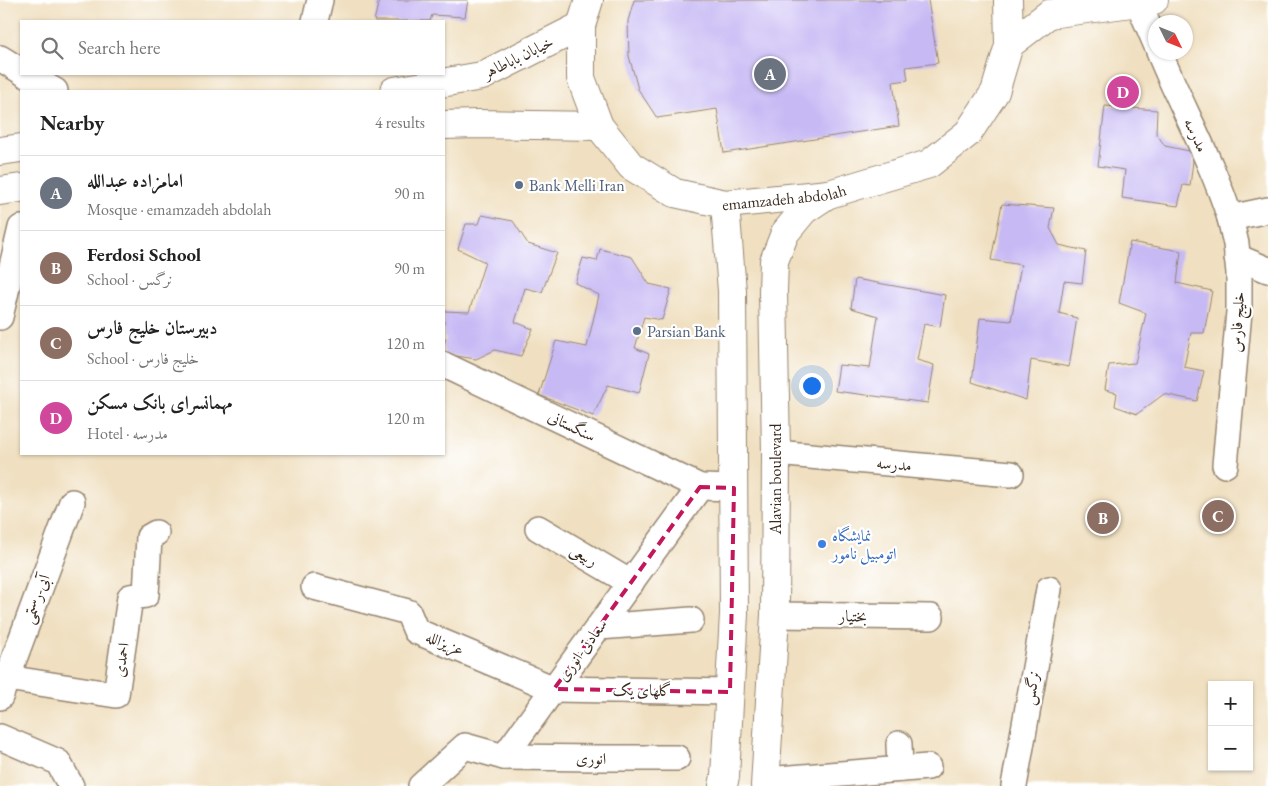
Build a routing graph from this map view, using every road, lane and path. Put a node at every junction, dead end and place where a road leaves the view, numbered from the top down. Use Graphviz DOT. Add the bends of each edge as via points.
graph roads {
  1 [pos="320,0"];
  2 [pos="589,0"];
  3 [pos="1008,0"];
  4 [pos="1146,1"];
  5 [pos="1086,4"];
  6 [pos="1149,15"];
  7 [pos="314,20"];
  8 [pos="581,26"];
  9 [pos="1009,45"];
  10 [pos="0,58"];
  11 [pos="1162,60"];
  12 [pos="20,70"];
  13 [pos="27,75"];
  14 [pos="53,90"];
  15 [pos="400,90"];
  16 [pos="445,125"];
  17 [pos="599,126"];
  18 [pos="20,148"];
  19 [pos="0,151"];
  20 [pos="20,188"];
  21 [pos="0,191"];
  22 [pos="829,194"];
  23 [pos="725,204"];
  24 [pos="1268,210"];
  25 [pos="1230,218"];
  26 [pos="20,232"];
  27 [pos="1237,257"];
  28 [pos="1268,270"];
  29 [pos="0,317"];
  30 [pos="445,365"];
  31 [pos="776,453"];
  32 [pos="1225,465"];
  33 [pos="1011,474"];
  34 [pos="700,487"];
  35 [pos="734,488"];
  36 [pos="72,502"];
  37 [pos="538,528"];
  38 [pos="156,533"];
  39 [pos="631,583"];
  40 [pos="314,587"];
  41 [pos="1049,589"];
  42 [pos="775,615"];
  43 [pos="932,617"];
  44 [pos="691,620"];
  45 [pos="599,627"];
  46 [pos="3,687"];
  47 [pos="554,689"];
  48 [pos="730,692"];
  49 [pos="0,737"];
  50 [pos="899,744"];
  51 [pos="504,757"];
  52 [pos="677,758"];
  53 [pos="928,767"];
  54 [pos="900,769"];
  55 [pos="765,783"];
  56 [pos="71,786"];
  57 [pos="420,786"];
  58 [pos="723,786"];
  59 [pos="1014,786"];
  1 -- 7 [label="street"];
  2 -- 8 [label="main road, emamzadeh abdolah"];
  3 -- 9 [label="main road, emamzadeh abdolah"];
  4 -- 5 [label="main road"];
  4 -- 6 [label="street"];
  5 -- 9 [label="main road" via="1049,14"];
  8 -- 15 [label="main road, خیابان باباطاهر" via="482,76"];
  8 -- 17 [label="main road, emamzadeh abdolah" via="581,78"];
  9 -- 22 [label="main road, emamzadeh abdolah" via="995,92 968,133 929,164"];
  10 -- 12 [label="street"];
  11 -- 25 [label="street, مدرسه" via="1212,167"];
  13 -- 14 [label="street"];
  16 -- 17 [label="main road"];
  17 -- 23 [label="main road, emamzadeh abdolah" via="631,166 675,193"];
  18 -- 19 [label="main road"];
  20 -- 21 [label="main road"];
  22 -- 23 [label="main road, emamzadeh abdolah"];
  22 -- 31 [label="main road, Alavian boulevard" via="804,210 785,234 774,261"];
  23 -- 35 [label="main road" via="732,291"];
  24 -- 25 [label="street"];
  25 -- 27 [label="street, خلیج فارس"];
  26 -- 29 [label="street"];
  27 -- 28 [label="street"];
  27 -- 32 [label="street, خلیج فارس" via="1239,312"];
  30 -- 34 [label="street, سنگستانی"];
  31 -- 33 [label="street, مدرسه"];
  31 -- 42 [label="main road, Alavian boulevard"];
  34 -- 35 [label="street"];
  34 -- 39 [label="street, سعادتی-انوری"];
  35 -- 48 [label="main road"];
  36 -- 46 [label="street, آبی-رستمی"];
  37 -- 39 [label="street, ربیعی"];
  38 -- 46 [label="street, احمدی" via="149,537 146,595 130,597 116,695"];
  39 -- 45 [label="street, سعادتی-انوری"];
  40 -- 47 [label="street, عزیزالله" via="408,612 416,631"];
  41 -- 59 [label="street, نرگس"];
  42 -- 43 [label="street, بختیار"];
  42 -- 55 [label="main road, Alavian boulevard"];
  44 -- 45 [label="street"];
  45 -- 47 [label="street, سعادتی-انوری"];
  47 -- 48 [label="street, گلهای یک"];
  47 -- 51 [label="street, سعادتی-انوری"];
  48 -- 58 [label="main road"];
  49 -- 56 [label="street" via="58,762"];
  50 -- 54 [label="street"];
  51 -- 52 [label="street, انوری"];
  51 -- 57 [label="street" via="465,746"];
  53 -- 54 [label="street"];
  54 -- 55 [label="street"];
}
